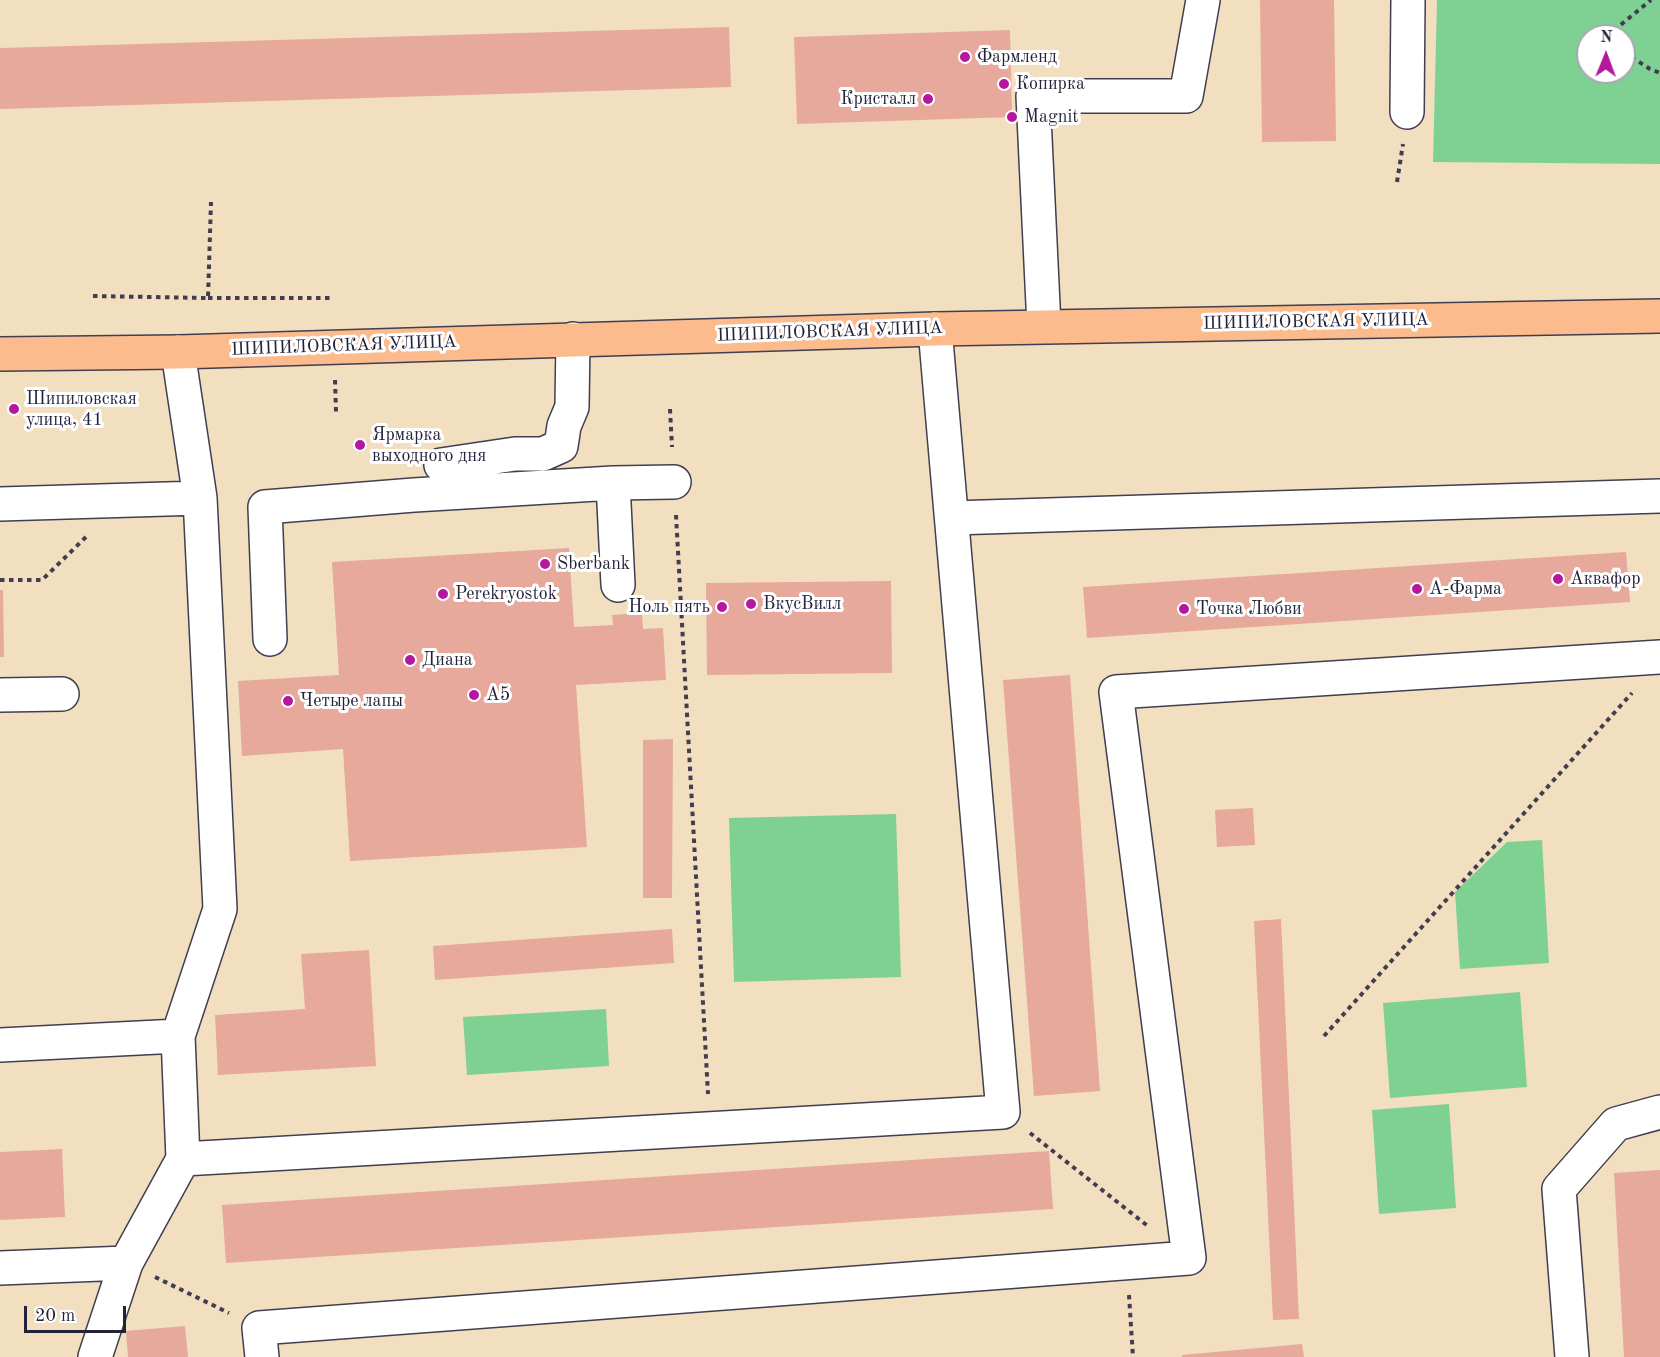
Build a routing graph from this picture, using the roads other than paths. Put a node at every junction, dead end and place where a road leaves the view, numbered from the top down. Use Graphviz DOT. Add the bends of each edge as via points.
graph roads {
  1 [pos="1203,0"];
  2 [pos="1408,0"];
  3 [pos="1407,112"];
  4 [pos="1660,316"];
  5 [pos="1044,327"];
  6 [pos="935,328"];
  7 [pos="573,339"];
  8 [pos="178,352"];
  9 [pos="0,354"];
  10 [pos="441,465"];
  11 [pos="674,482"];
  12 [pos="613,483"];
  13 [pos="1660,496"];
  14 [pos="200,498"];
  15 [pos="0,504"];
  16 [pos="952,518"];
  17 [pos="618,585"];
  18 [pos="270,639"];
  19 [pos="1660,657"];
  20 [pos="0,694"];
  21 [pos="62,694"];
  22 [pos="178,1036"];
  23 [pos="0,1045"];
  24 [pos="1660,1113"];
  25 [pos="183,1159"];
  26 [pos="126,1263"];
  27 [pos="0,1268"];
  28 [pos="260,1342"];
  29 [pos="96,1357"];
  30 [pos="1572,1357"];
  1 -- 5 [label="street" via="1186,96 1033,96"];
  2 -- 3 [label="street"];
  4 -- 5 [label="main road, ШИПИЛОВСКАЯ УЛИЦА"];
  5 -- 6 [label="main road, ШИПИЛОВСКАЯ УЛИЦА"];
  6 -- 7 [label="main road, ШИПИЛОВСКАЯ УЛИЦА"];
  6 -- 16 [label="street"];
  7 -- 8 [label="main road, ШИПИЛОВСКАЯ УЛИЦА"];
  7 -- 10 [label="street" via="572,407 561,446 543,454 515,454"];
  8 -- 9 [label="main road, ШИПИЛОВСКАЯ УЛИЦА"];
  8 -- 14 [label="street"];
  11 -- 12 [label="street"];
  12 -- 17 [label="street"];
  12 -- 18 [label="street" via="265,507"];
  13 -- 16 [label="street"];
  14 -- 15 [label="street"];
  14 -- 22 [label="street" via="220,909"];
  16 -- 25 [label="street" via="1003,1112"];
  19 -- 28 [label="street" via="1116,692 1189,1258"];
  20 -- 21 [label="street"];
  22 -- 23 [label="street"];
  22 -- 25 [label="street"];
  24 -- 30 [label="street" via="1616,1124 1559,1189"];
  25 -- 26 [label="street"];
  26 -- 27 [label="street"];
  26 -- 29 [label="street"];
}
